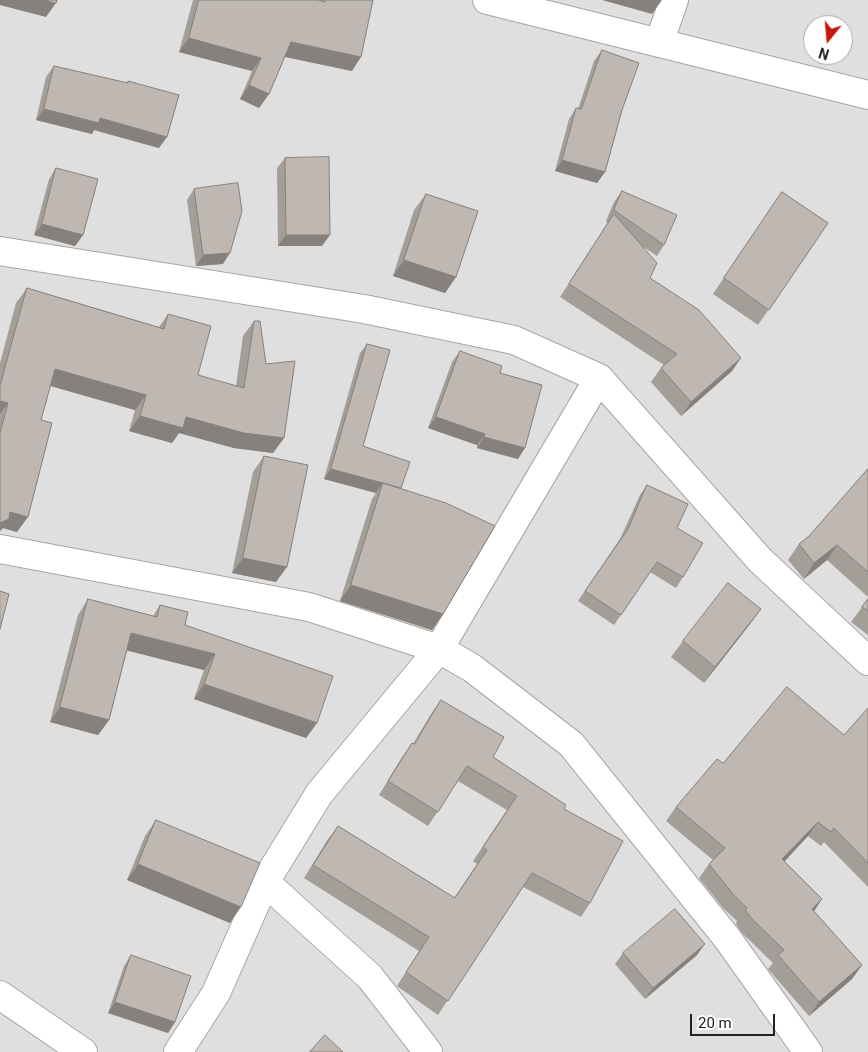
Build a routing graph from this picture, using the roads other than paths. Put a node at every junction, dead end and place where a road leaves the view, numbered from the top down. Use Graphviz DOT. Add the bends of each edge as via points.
graph roads {
  1 [pos="487,0"];
  2 [pos="674,0"];
  3 [pos="659,43"];
  4 [pos="868,95"];
  5 [pos="0,251"];
  6 [pos="599,378"];
  7 [pos="0,549"];
  8 [pos="439,649"];
  9 [pos="868,661"];
  10 [pos="265,882"];
  11 [pos="0,995"];
  12 [pos="83,1052"];
  13 [pos="178,1052"];
  14 [pos="428,1052"];
  15 [pos="808,1052"];
  1 -- 3 [label="street"];
  2 -- 3 [label="street"];
  3 -- 4 [label="street"];
  5 -- 6 [label="street" via="364,309 514,340"];
  6 -- 8 [label="street"];
  6 -- 9 [label="street" via="760,560"];
  7 -- 8 [label="street" via="309,607"];
  8 -- 10 [label="street" via="319,794"];
  8 -- 15 [label="street" via="472,668 571,744 727,938"];
  10 -- 13 [label="street" via="216,992"];
  10 -- 14 [label="street" via="370,978"];
  11 -- 12 [label="street"];
}
